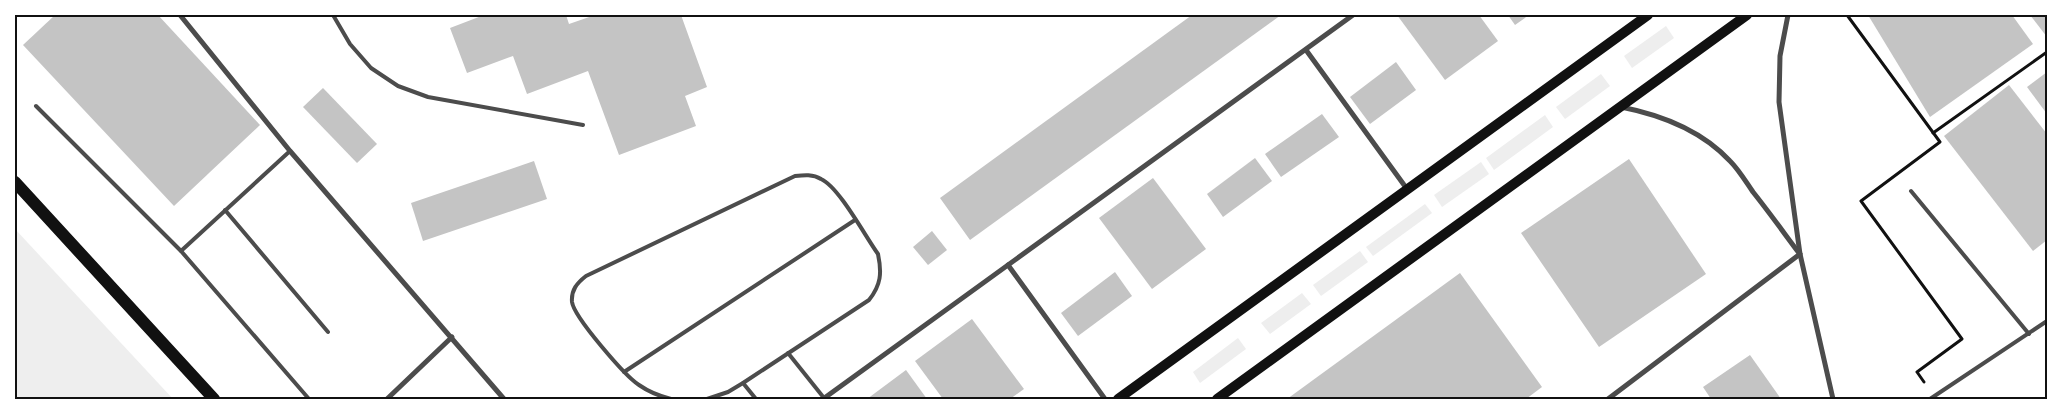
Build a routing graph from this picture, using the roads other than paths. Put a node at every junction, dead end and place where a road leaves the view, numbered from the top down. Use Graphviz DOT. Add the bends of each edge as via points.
graph roads {
  1 [pos="180,15"];
  2 [pos="333,15"];
  3 [pos="1353,15"];
  4 [pos="1648,15"];
  5 [pos="1747,15"];
  6 [pos="1788,15"];
  7 [pos="1306,50"];
  8 [pos="36,106"];
  9 [pos="1620,107"];
  10 [pos="583,125"];
  11 [pos="290,151"];
  12 [pos="15,182"];
  13 [pos="1407,189"];
  14 [pos="1910,191"];
  15 [pos="226,210"];
  16 [pos="855,220"];
  17 [pos="181,251"];
  18 [pos="1800,254"];
  19 [pos="1008,265"];
  20 [pos="2047,321"];
  21 [pos="328,332"];
  22 [pos="2029,334"];
  23 [pos="452,337"];
  24 [pos="788,353"];
  25 [pos="624,372"];
  26 [pos="743,383"];
  27 [pos="214,399"];
  28 [pos="309,399"];
  29 [pos="387,399"];
  30 [pos="504,399"];
  31 [pos="671,399"];
  32 [pos="707,399"];
  33 [pos="756,399"];
  34 [pos="823,399"];
  35 [pos="1105,399"];
  36 [pos="1118,399"];
  37 [pos="1217,399"];
  38 [pos="1608,399"];
  39 [pos="1833,399"];
  40 [pos="1930,399"];
  1 -- 11 [label="street"];
  2 -- 10 [label="lane" via="350,44 371,68 398,86 428,98"];
  3 -- 7 [label="street"];
  4 -- 13 [label="main road"];
  5 -- 9 [label="main road"];
  6 -- 18 [label="street" via="1780,56 1779,102"];
  7 -- 13 [label="street"];
  7 -- 19 [label="street"];
  8 -- 17 [label="lane"];
  9 -- 18 [label="street" via="1669,120 1712,145 1731,161"];
  9 -- 37 [label="main road"];
  11 -- 15 [label="lane"];
  11 -- 23 [label="street"];
  12 -- 27 [label="main road"];
  13 -- 36 [label="main road"];
  14 -- 22 [label="lane"];
  15 -- 17 [label="lane"];
  15 -- 21 [label="lane"];
  16 -- 24 [label="lane" via="878,254 881,278 876,290 869,300"];
  16 -- 25 [label="lane"];
  16 -- 25 [label="lane" via="829,184 812,176 794,176 586,276 572,295 575,311"];
  17 -- 28 [label="lane"];
  18 -- 38 [label="street"];
  18 -- 39 [label="street"];
  19 -- 34 [label="street"];
  19 -- 35 [label="street"];
  20 -- 22 [label="lane"];
  22 -- 40 [label="lane"];
  23 -- 29 [label="street"];
  23 -- 30 [label="street"];
  24 -- 26 [label="lane"];
  24 -- 34 [label="lane"];
  25 -- 31 [label="lane" via="638,385"];
  26 -- 32 [label="lane"];
  26 -- 33 [label="lane"];
}
